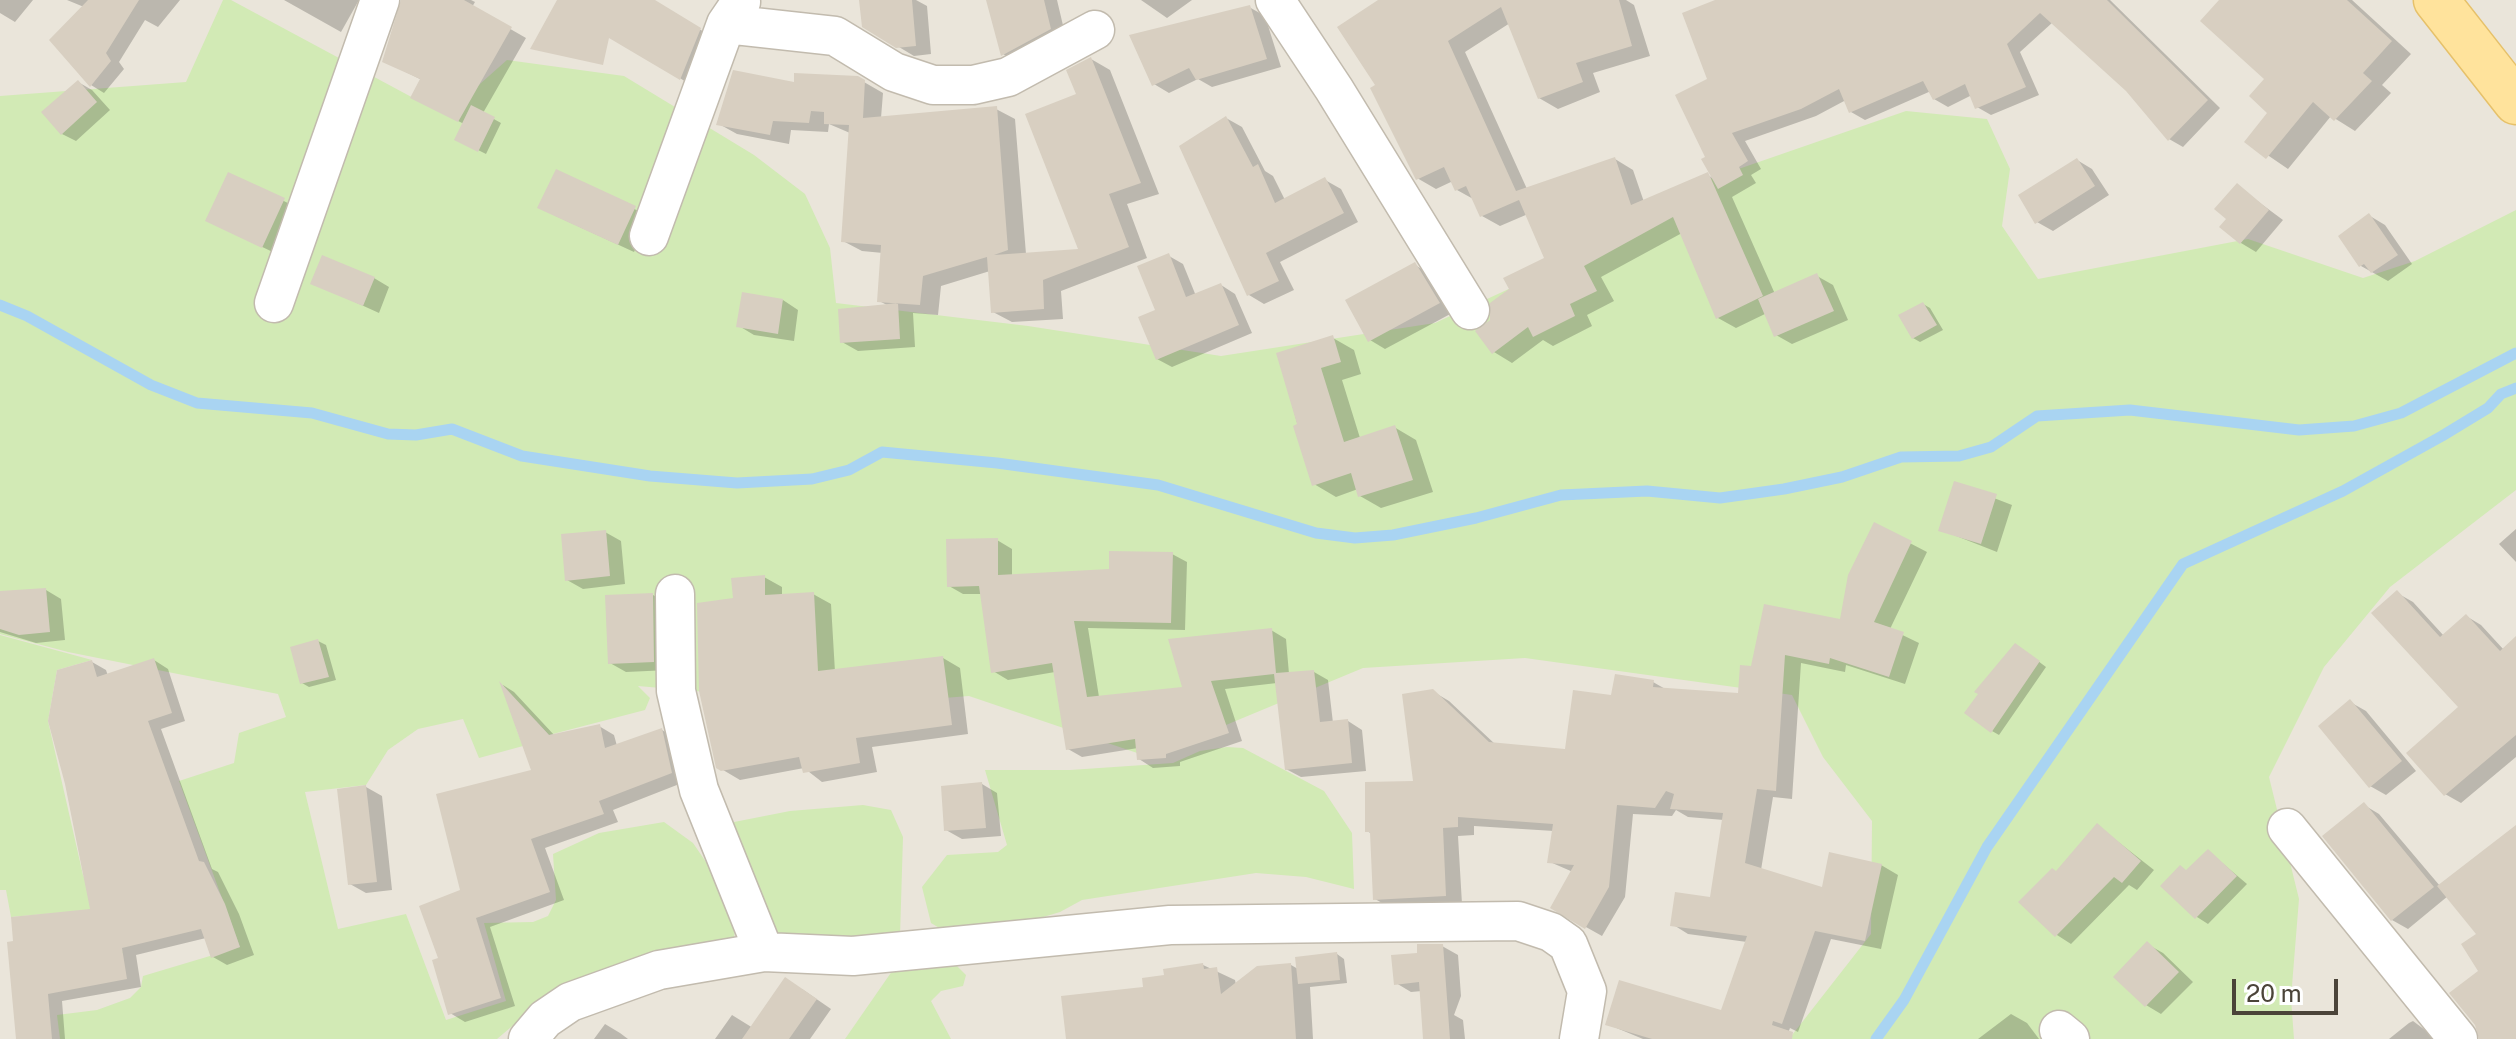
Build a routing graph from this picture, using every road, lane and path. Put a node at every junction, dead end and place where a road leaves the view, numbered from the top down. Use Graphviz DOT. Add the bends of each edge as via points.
graph roads {
  1 [pos="380,0"];
  2 [pos="1275,0"];
  3 [pos="2436,0"];
  4 [pos="735,12"];
  5 [pos="1095,30"];
  6 [pos="2516,102"];
  7 [pos="649,236"];
  8 [pos="274,303"];
  9 [pos="1470,310"];
  10 [pos="675,594"];
  11 [pos="2287,828"];
  12 [pos="764,952"];
  13 [pos="528,1039"];
  14 [pos="1579,1039"];
  15 [pos="2458,1039"];
  1 -- 8 [label="street"];
  2 -- 9 [label="street"];
  3 -- 6 [label="main road"];
  4 -- 5 [label="street" via="835,36 894,72 933,85 973,85 1008,77"];
  4 -- 7 [label="street"];
  10 -- 12 [label="street" via="676,691 699,790"];
  11 -- 15 [label="street"];
  12 -- 13 [label="street" via="659,970 570,1002"];
  12 -- 14 [label="street" via="853,956 1170,925 1518,921 1568,944 1587,991"];
}
